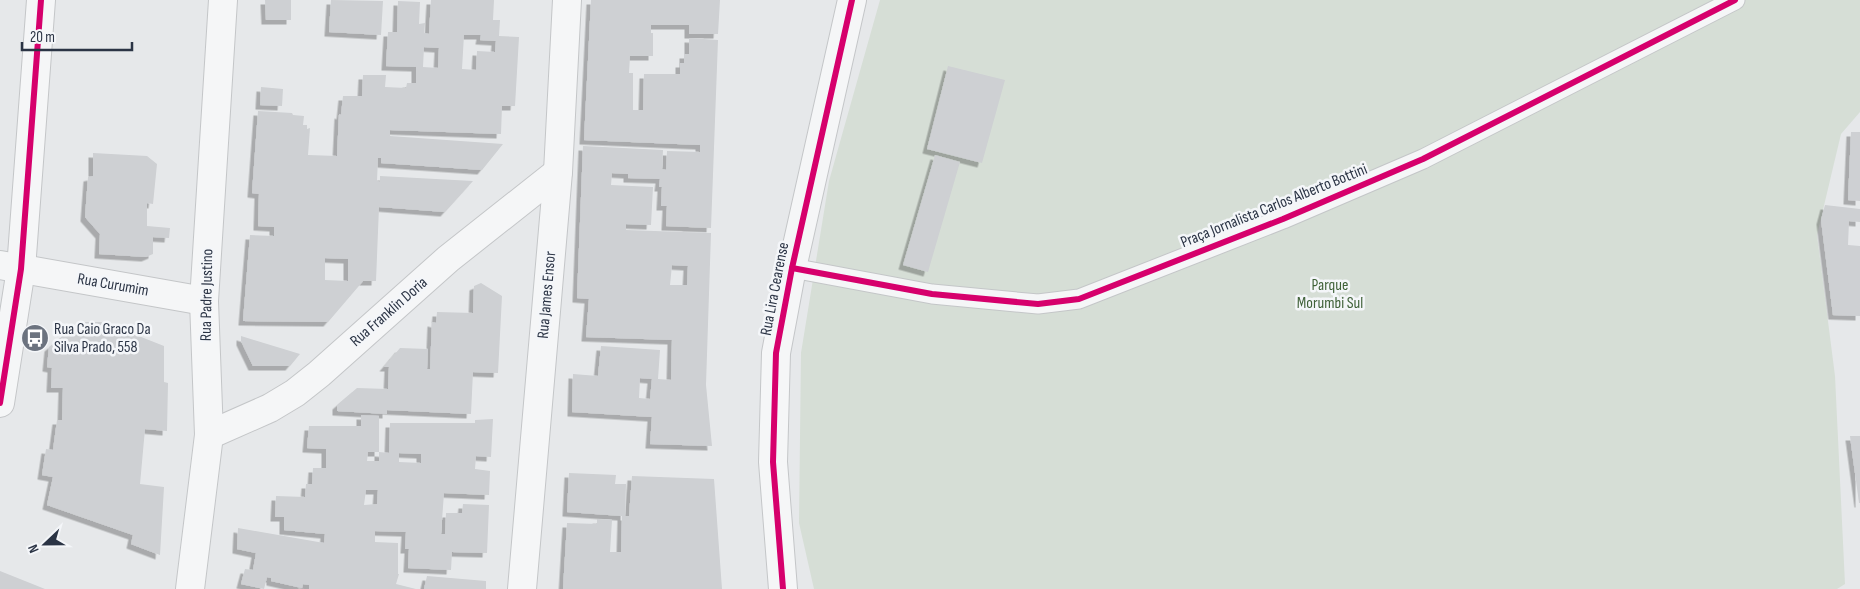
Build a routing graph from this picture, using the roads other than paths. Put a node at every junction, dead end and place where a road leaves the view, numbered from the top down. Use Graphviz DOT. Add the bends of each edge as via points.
graph roads {
  1 [pos="42,0"];
  2 [pos="222,0"];
  3 [pos="567,0"];
  4 [pos="852,0"];
  5 [pos="1735,0"];
  6 [pos="558,172"];
  7 [pos="11,267"];
  8 [pos="792,268"];
  9 [pos="204,301"];
  10 [pos="0,403"];
  11 [pos="209,435"];
  12 [pos="190,589"];
  13 [pos="522,589"];
  14 [pos="783,589"];
  1 -- 7 [label="street"];
  2 -- 9 [label="street, Rua Padre Justino"];
  3 -- 6 [label="street, Rua James Ensor"];
  4 -- 8 [label="street, Rua Lira Cearense"];
  5 -- 8 [label="lane, Praça Jornalista Carlos Alberto Bottini" via="1423,159 1079,300 1038,304 932,294"];
  6 -- 11 [label="street, Rua Franklin Doria" via="448,259 294,393 270,408"];
  6 -- 13 [label="street, Rua James Ensor"];
  7 -- 9 [label="street, Rua Curumim"];
  7 -- 10 [label="street"];
  8 -- 14 [label="street, Rua Lira Cearense" via="776,352 773,462"];
  9 -- 11 [label="street, Rua Padre Justino"];
  11 -- 12 [label="street, Rua Padre Justino"];
}
